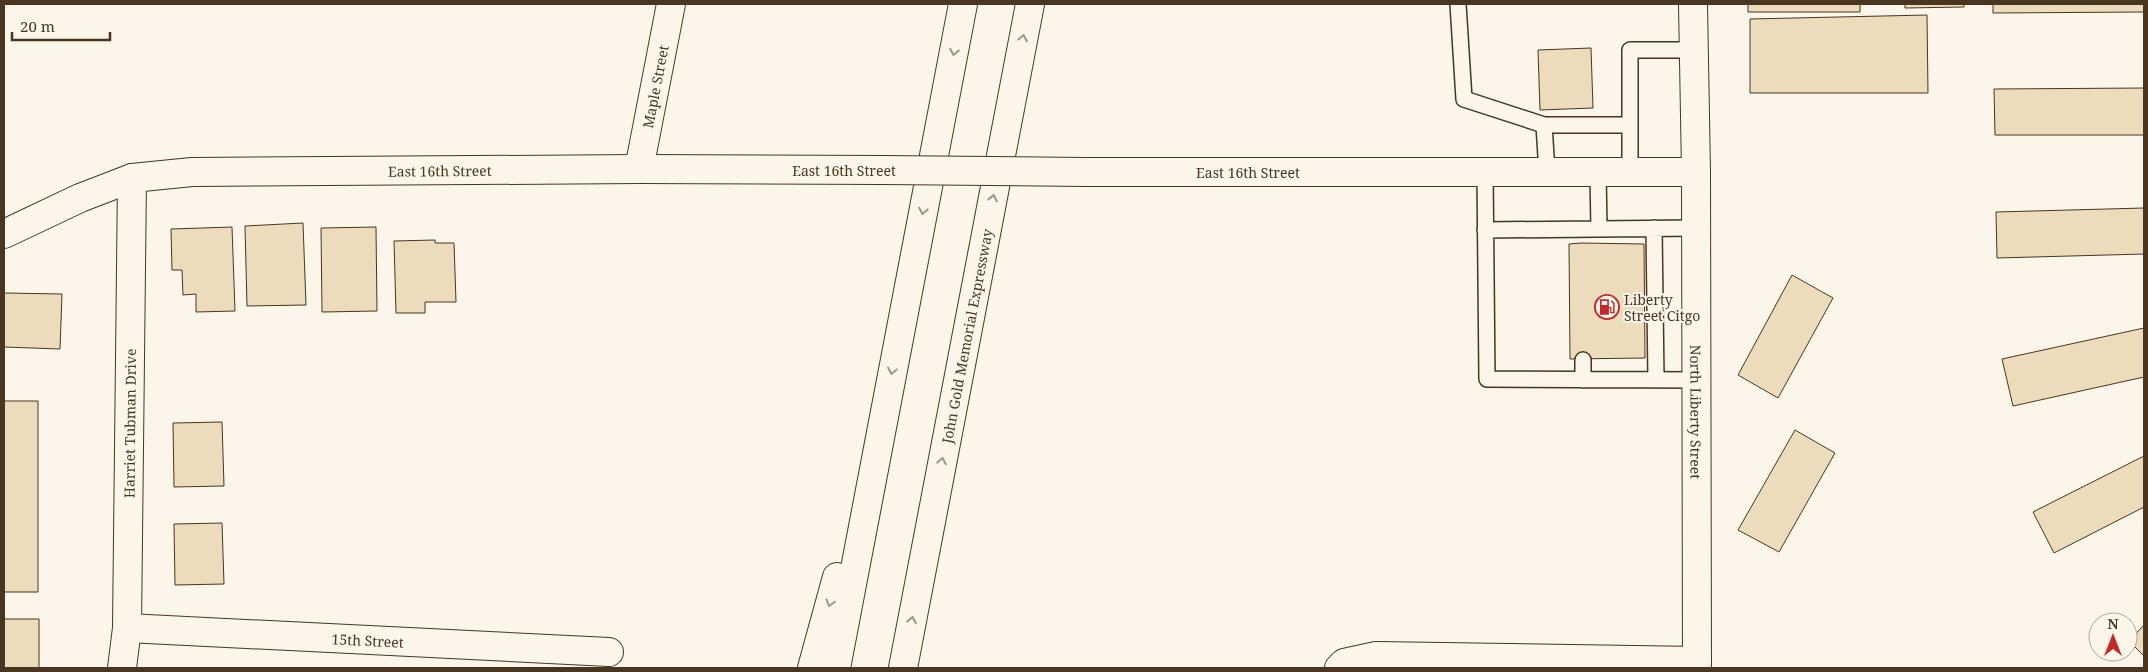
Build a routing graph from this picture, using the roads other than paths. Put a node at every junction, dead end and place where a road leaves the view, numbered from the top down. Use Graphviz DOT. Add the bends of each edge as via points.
graph roads {
  1 [pos="671,4"];
  2 [pos="963,4"];
  3 [pos="1030,4"];
  4 [pos="1458,4"];
  5 [pos="1693,4"];
  6 [pos="1694,50"];
  7 [pos="1544,124"];
  8 [pos="1630,124"];
  9 [pos="639,169"];
  10 [pos="1484,172"];
  11 [pos="1547,172"];
  12 [pos="1598,172"];
  13 [pos="1630,172"];
  14 [pos="1696,172"];
  15 [pos="132,178"];
  16 [pos="1654,228"];
  17 [pos="1696,228"];
  18 [pos="1598,229"];
  19 [pos="1485,230"];
  20 [pos="4,234"];
  21 [pos="1583,360"];
  22 [pos="1583,380"];
  23 [pos="1656,380"];
  24 [pos="1696,380"];
  25 [pos="886,404"];
  26 [pos="127,628"];
  27 [pos="609,652"];
  28 [pos="1697,664"];
  29 [pos="122,668"];
  30 [pos="812,668"];
  31 [pos="836,668"];
  32 [pos="903,668"];
  33 [pos="1339,668"];
  1 -- 9 [label="main road, Maple Street"];
  2 -- 25 [label="main road, one-way"];
  32 -- 3 [label="main road, John Gold Memorial Expressway, one-way"];
  4 -- 7 [label="lane" via="1464,99"];
  5 -- 6 [label="main road, North Liberty Street"];
  6 -- 8 [label="lane" via="1630,50"];
  6 -- 14 [label="main road, North Liberty Street"];
  7 -- 8 [label="lane"];
  7 -- 11 [label="lane"];
  8 -- 13 [label="lane"];
  9 -- 10 [label="main road, East 16th Street, bridge"];
  9 -- 15 [label="main road, East 16th Street" via="192,172"];
  10 -- 11 [label="main road, East 16th Street"];
  10 -- 19 [label="lane"];
  11 -- 12 [label="main road, East 16th Street"];
  12 -- 13 [label="main road, East 16th Street"];
  12 -- 18 [label="lane"];
  13 -- 14 [label="main road, East 16th Street"];
  14 -- 17 [label="main road, North Liberty Street"];
  15 -- 20 [label="main road, East 16th Street" via="80,198"];
  15 -- 26 [label="main road, Harriet Tubman Drive"];
  16 -- 17 [label="lane"];
  16 -- 18 [label="lane"];
  16 -- 23 [label="lane" via="1650,331"];
  17 -- 24 [label="main road, North Liberty Street"];
  18 -- 19 [label="lane" via="1581,236"];
  19 -- 22 [label="lane" via="1487,379"];
  21 -- 22 [label="lane"];
  22 -- 23 [label="lane"];
  23 -- 24 [label="lane"];
  24 -- 28 [label="main road, North Liberty Street"];
  25 -- 30 [label="main road, one-way"];
  25 -- 31 [label="main road"];
  26 -- 27 [label="main road, 15th Street"];
  26 -- 29 [label="main road, Harriet Tubman Drive"];
  28 -- 33 [label="main road" via="1376,656 1344,663"];
}
